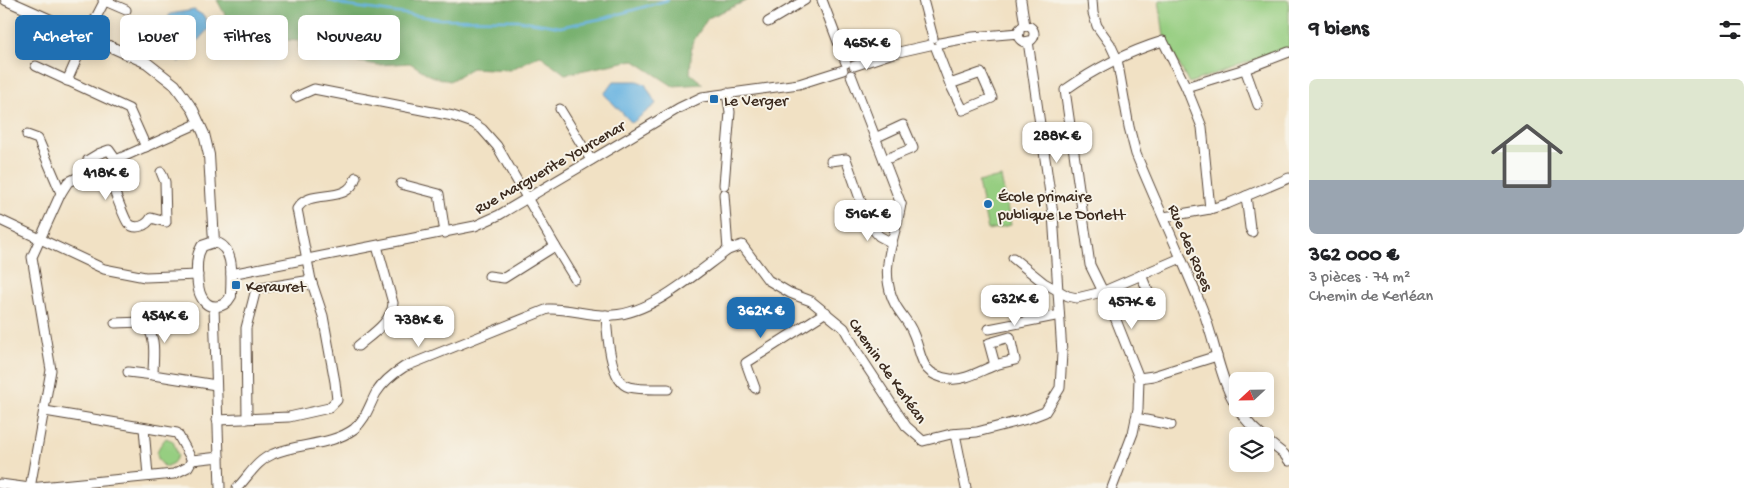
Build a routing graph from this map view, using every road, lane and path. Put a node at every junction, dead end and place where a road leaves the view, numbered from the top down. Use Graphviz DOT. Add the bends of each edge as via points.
graph roads {
  1 [pos="6,0"];
  2 [pos="104,0"];
  3 [pos="806,0"];
  4 [pos="822,0"];
  5 [pos="923,0"];
  6 [pos="1021,0"];
  7 [pos="1092,0"];
  8 [pos="126,10"];
  9 [pos="40,15"];
  10 [pos="97,15"];
  11 [pos="768,22"];
  12 [pos="1022,30"];
  13 [pos="1028,41"];
  14 [pos="935,43"];
  15 [pos="110,46"];
  16 [pos="1289,52"];
  17 [pos="1117,59"];
  18 [pos="77,60"];
  19 [pos="36,66"];
  20 [pos="849,69"];
  21 [pos="1245,69"];
  22 [pos="68,81"];
  23 [pos="950,84"];
  24 [pos="1186,87"];
  25 [pos="727,93"];
  26 [pos="296,97"];
  27 [pos="1258,105"];
  28 [pos="560,109"];
  29 [pos="199,123"];
  30 [pos="27,135"];
  31 [pos="875,138"];
  32 [pos="146,147"];
  33 [pos="116,160"];
  34 [pos="591,160"];
  35 [pos="884,160"];
  36 [pos="831,161"];
  37 [pos="91,172"];
  38 [pos="161,172"];
  39 [pos="356,177"];
  40 [pos="1289,178"];
  41 [pos="109,179"];
  42 [pos="401,184"];
  43 [pos="61,193"];
  44 [pos="1246,196"];
  45 [pos="527,199"];
  46 [pos="901,204"];
  47 [pos="1210,209"];
  48 [pos="1164,217"];
  49 [pos="870,219"];
  50 [pos="0,220"];
  51 [pos="1252,232"];
  52 [pos="445,233"];
  53 [pos="41,240"];
  54 [pos="214,242"];
  55 [pos="892,243"];
  56 [pos="378,246"];
  57 [pos="555,246"];
  58 [pos="728,250"];
  59 [pos="1013,258"];
  60 [pos="1181,258"];
  61 [pos="307,259"];
  62 [pos="231,274"];
  63 [pos="198,275"];
  64 [pos="1141,275"];
  65 [pos="489,276"];
  66 [pos="311,280"];
  67 [pos="575,280"];
  68 [pos="1058,290"];
  69 [pos="1102,292"];
  70 [pos="1150,296"];
  71 [pos="214,308"];
  72 [pos="826,312"];
  73 [pos="606,316"];
  74 [pos="1055,316"];
  75 [pos="115,323"];
  76 [pos="989,329"];
  77 [pos="358,346"];
  78 [pos="1217,356"];
  79 [pos="995,365"];
  80 [pos="128,372"];
  81 [pos="153,375"];
  82 [pos="1139,378"];
  83 [pos="216,385"];
  84 [pos="755,388"];
  85 [pos="668,389"];
  86 [pos="45,411"];
  87 [pos="1136,418"];
  88 [pos="247,419"];
  89 [pos="218,420"];
  90 [pos="1172,425"];
  91 [pos="1254,427"];
  92 [pos="144,428"];
  93 [pos="955,434"];
  94 [pos="1274,445"];
  95 [pos="1287,456"];
  96 [pos="219,457"];
  97 [pos="192,460"];
  98 [pos="148,476"];
  99 [pos="0,484"];
  100 [pos="121,484"];
  101 [pos="30,488"];
  102 [pos="220,488"];
  103 [pos="237,488"];
  104 [pos="966,488"];
  105 [pos="1112,488"];
  1 -- 9 [label="street"];
  2 -- 8 [label="street"];
  2 -- 10 [label="street"];
  3 -- 11 [label="street"];
  4 -- 20 [label="street"];
  5 -- 14 [label="street"];
  6 -- 12 [label="street"];
  7 -- 17 [label="street, Rue des Roses" via="1097,26"];
  12 -- 13 [label="street" via="1022,40"];
  12 -- 13 [label="street" via="1030,27 1034,33"];
  12 -- 14 [label="street, Rue Marguerite Yourcenar"];
  13 -- 68 [label="street" via="1053,214"];
  14 -- 20 [label="street, Rue Marguerite Yourcenar"];
  14 -- 23 [label="street"];
  15 -- 29 [label="street" via="147,63 175,85"];
  16 -- 21 [label="street"];
  17 -- 24 [label="street" via="1163,41"];
  17 -- 48 [label="street, Rue des Roses" via="1136,154"];
  17 -- 69 [label="street" via="1065,90 1090,266"];
  18 -- 22 [label="street"];
  19 -- 22 [label="street"];
  20 -- 25 [label="street, Rue Marguerite Yourcenar" via="799,84"];
  20 -- 31 [label="street"];
  21 -- 24 [label="street"];
  21 -- 27 [label="street"];
  22 -- 32 [label="street" via="128,109"];
  23 -- 23 [label="street" via="963,110 992,98 981,73"];
  24 -- 47 [label="street" via="1202,127"];
  25 -- 34 [label="street, Rue Marguerite Yourcenar" via="702,97 678,108"];
  25 -- 58 [label="street" via="730,112 724,189"];
  26 -- 45 [label="street" via="314,89 453,116 473,123 497,146"];
  28 -- 34 [label="street"];
  29 -- 32 [label="street"];
  29 -- 54 [label="street" via="208,155"];
  30 -- 43 [label="street" via="38,139"];
  31 -- 35 [label="street"];
  31 -- 35 [label="street" via="903,125 913,148"];
  32 -- 33 [label="street"];
  33 -- 37 [label="street" via="110,150 90,157"];
  33 -- 41 [label="street" via="120,171"];
  34 -- 45 [label="street, Rue Marguerite Yourcenar"];
  35 -- 46 [label="street"];
  36 -- 49 [label="street" via="846,159"];
  37 -- 41 [label="street" via="97,182"];
  37 -- 43 [label="street" via="68,182"];
  38 -- 41 [label="street" via="165,182 166,222 151,218 142,226 128,223"];
  39 -- 61 [label="street" via="346,192 307,200 297,209"];
  40 -- 44 [label="street"];
  42 -- 52 [label="street" via="439,194"];
  43 -- 53 [label="street"];
  44 -- 47 [label="street"];
  44 -- 51 [label="street"];
  45 -- 52 [label="street, Rue Marguerite Yourcenar" via="475,226"];
  45 -- 57 [label="street"];
  46 -- 49 [label="street"];
  46 -- 55 [label="street"];
  47 -- 48 [label="street"];
  48 -- 60 [label="street, Rue des Roses"];
  49 -- 55 [label="street" via="879,236"];
  50 -- 53 [label="street"];
  52 -- 56 [label="street, Rue Marguerite Yourcenar"];
  53 -- 63 [label="street" via="104,269 127,275"];
  53 -- 86 [label="street" via="32,257 51,370"];
  54 -- 62 [label="street" via="225,246"];
  54 -- 63 [label="street" via="202,246 198,256"];
  55 -- 79 [label="street" via="888,263 891,294 913,332 921,361 934,375 952,380"];
  56 -- 61 [label="street, Rue Marguerite Yourcenar"];
  56 -- 77 [label="street" via="393,311"];
  57 -- 65 [label="street" via="504,278"];
  57 -- 67 [label="street"];
  58 -- 72 [label="street, Chemin de Kerléan" via="742,245 768,280"];
  58 -- 73 [label="street" via="655,302 634,311"];
  59 -- 68 [label="street"];
  60 -- 64 [label="street"];
  60 -- 78 [label="street, Rue des Roses" via="1204,313"];
  61 -- 62 [label="street, Rue Marguerite Yourcenar"];
  61 -- 66 [label="street"];
  62 -- 71 [label="street" via="228,302"];
  63 -- 71 [label="street" via="200,296"];
  64 -- 69 [label="street"];
  64 -- 70 [label="street"];
  66 -- 88 [label="street" via="256,289 246,328"];
  66 -- 88 [label="street" via="324,316 337,400 329,408 290,417"];
  68 -- 69 [label="street" via="1077,298"];
  68 -- 93 [label="street, Chemin de Kerléan" via="1062,353 1060,388 1045,412 977,432"];
  69 -- 82 [label="street"];
  71 -- 83 [label="street"];
  72 -- 84 [label="street, Chemin de Kerléan" via="746,363"];
  72 -- 93 [label="street, Chemin de Kerléan" via="844,328 902,419 923,442"];
  73 -- 85 [label="street" via="607,340 618,379 627,387"];
  73 -- 103 [label="street" via="570,309 548,309 404,367 384,382 366,415 353,429 338,437 274,453 256,465"];
  74 -- 76 [label="street"];
  75 -- 81 [label="street" via="143,322 149,327 154,336"];
  78 -- 82 [label="street"];
  78 -- 91 [label="street, Rue des Roses" via="1228,393 1238,410"];
  80 -- 81 [label="street"];
  81 -- 83 [label="street"];
  82 -- 87 [label="street"];
  83 -- 89 [label="street"];
  86 -- 92 [label="street"];
  86 -- 101 [label="street"];
  87 -- 90 [label="street"];
  87 -- 105 [label="street"];
  88 -- 89 [label="street"];
  89 -- 96 [label="street"];
  92 -- 97 [label="street" via="178,433"];
  92 -- 98 [label="street"];
  93 -- 104 [label="street"];
  94 -- 95 [label="street, Rue des Roses"];
  96 -- 97 [label="street"];
  96 -- 102 [label="street"];
  97 -- 98 [label="street" via="188,467 174,474"];
  98 -- 100 [label="street"];
  99 -- 101 [label="street"];
  100 -- 101 [label="street"];
}
